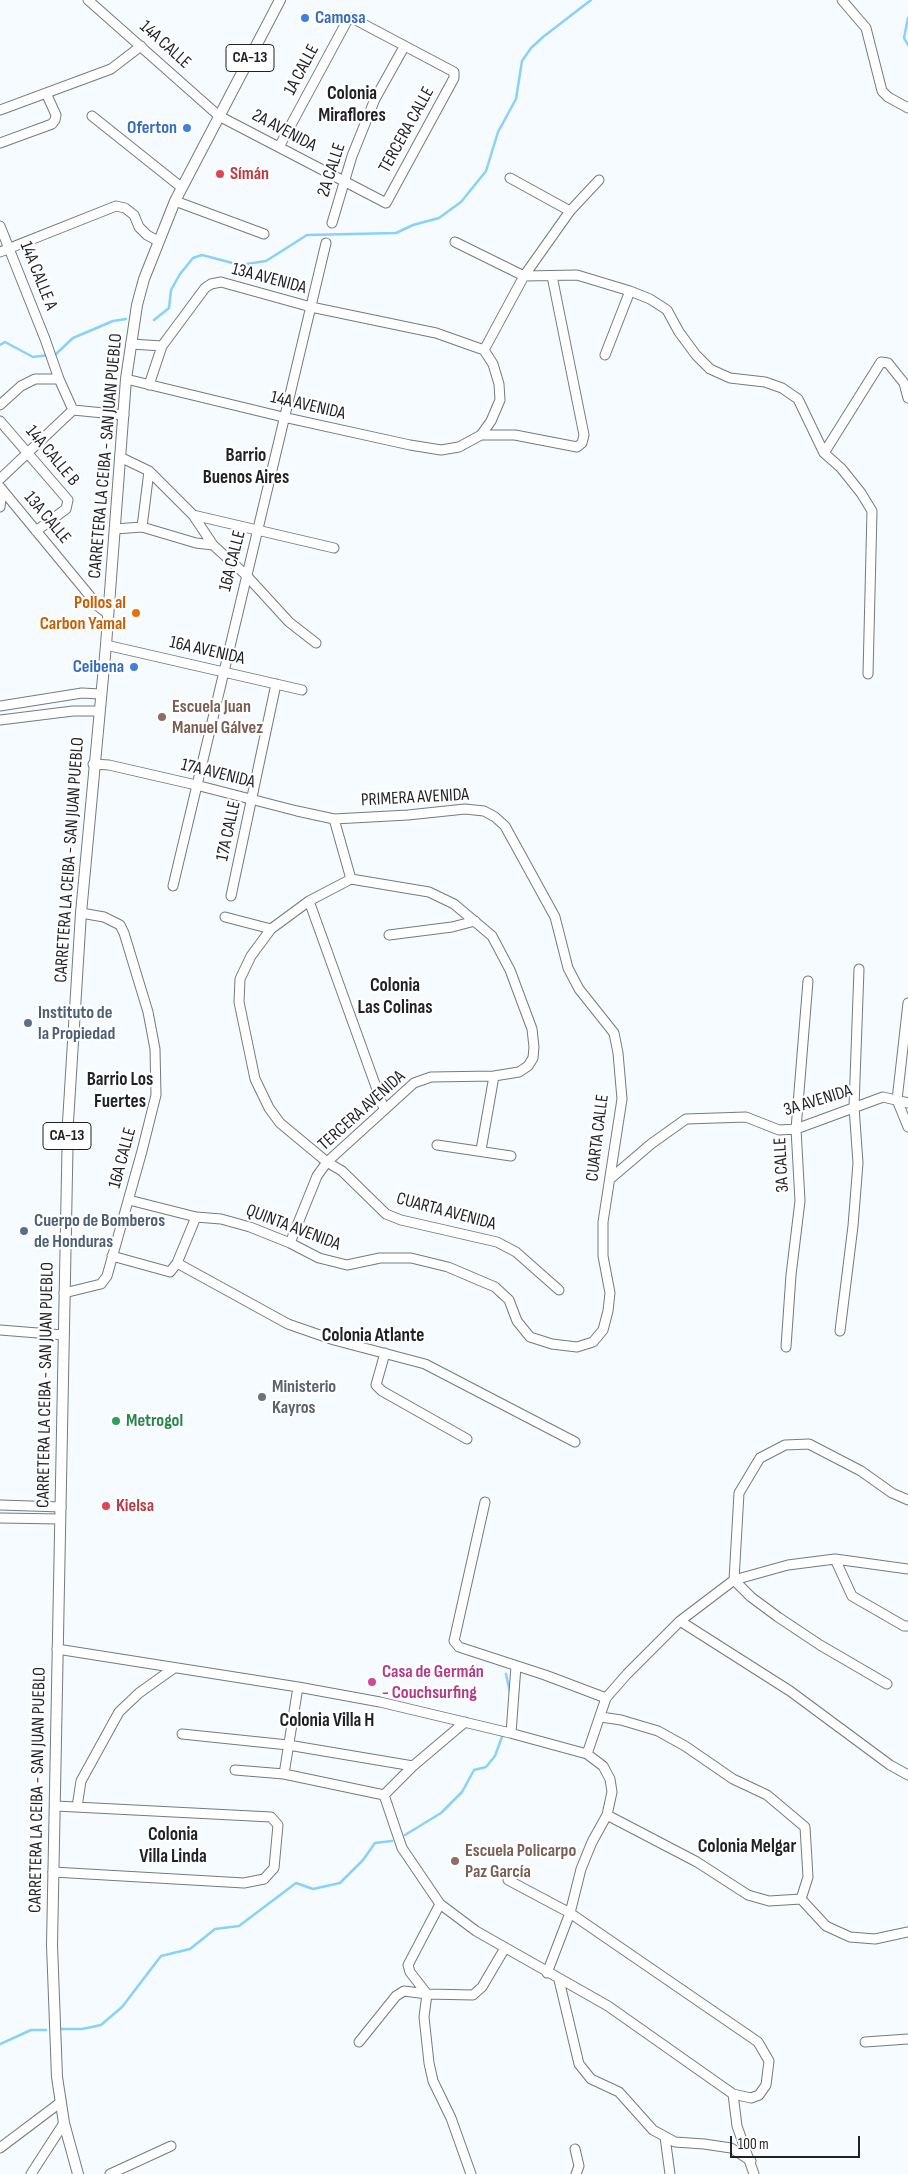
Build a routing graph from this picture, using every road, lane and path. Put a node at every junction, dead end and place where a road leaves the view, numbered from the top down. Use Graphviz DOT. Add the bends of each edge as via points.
graph roads {
  1 [pos="88,0"];
  2 [pos="280,0"];
  3 [pos="842,0"];
  4 [pos="142,46"];
  5 [pos="404,46"];
  6 [pos="46,93"];
  7 [pos="908,108"];
  8 [pos="0,110"];
  9 [pos="92,116"];
  10 [pos="219,116"];
  11 [pos="0,143"];
  12 [pos="279,147"];
  13 [pos="510,178"];
  14 [pos="599,180"];
  15 [pos="344,182"];
  16 [pos="180,187"];
  17 [pos="175,201"];
  18 [pos="386,203"];
  19 [pos="570,211"];
  20 [pos="332,223"];
  21 [pos="0,226"];
  22 [pos="264,234"];
  23 [pos="158,241"];
  24 [pos="455,242"];
  25 [pos="326,243"];
  26 [pos="4,251"];
  27 [pos="524,276"];
  28 [pos="552,276"];
  29 [pos="630,291"];
  30 [pos="310,307"];
  31 [pos="131,344"];
  32 [pos="162,346"];
  33 [pos="484,350"];
  34 [pos="605,355"];
  35 [pos="59,379"];
  36 [pos="126,379"];
  37 [pos="149,385"];
  38 [pos="908,398"];
  39 [pos="0,405"];
  40 [pos="73,410"];
  41 [pos="124,415"];
  42 [pos="283,417"];
  43 [pos="0,421"];
  44 [pos="481,435"];
  45 [pos="28,452"];
  46 [pos="824,452"];
  47 [pos="120,457"];
  48 [pos="149,471"];
  49 [pos="0,479"];
  50 [pos="1,489"];
  51 [pos="0,507"];
  52 [pos="193,516"];
  53 [pos="142,527"];
  54 [pos="114,529"];
  55 [pos="257,530"];
  56 [pos="36,531"];
  57 [pos="212,545"];
  58 [pos="334,548"];
  59 [pos="246,575"];
  60 [pos="108,614"];
  61 [pos="316,643"];
  62 [pos="106,646"];
  63 [pos="223,671"];
  64 [pos="868,674"];
  65 [pos="276,684"];
  66 [pos="302,690"];
  67 [pos="100,694"];
  68 [pos="0,706"];
  69 [pos="98,711"];
  70 [pos="0,720"];
  71 [pos="93,764"];
  72 [pos="196,785"];
  73 [pos="252,800"];
  74 [pos="495,818"];
  75 [pos="334,819"];
  76 [pos="351,879"];
  77 [pos="173,886"];
  78 [pos="231,896"];
  79 [pos="309,901"];
  80 [pos="81,913"];
  81 [pos="225,917"];
  82 [pos="475,921"];
  83 [pos="271,929"];
  84 [pos="389,935"];
  85 [pos="860,969"];
  86 [pos="808,982"];
  87 [pos="908,1003"];
  88 [pos="494,1076"];
  89 [pos="898,1100"];
  90 [pos="908,1103"];
  91 [pos="854,1108"];
  92 [pos="384,1109"];
  93 [pos="908,1127"];
  94 [pos="796,1129"];
  95 [pos="437,1145"];
  96 [pos="481,1150"];
  97 [pos="511,1156"];
  98 [pos="327,1162"];
  99 [pos="610,1180"];
  100 [pos="129,1200"];
  101 [pos="196,1217"];
  102 [pos="290,1243"];
  103 [pos="112,1256"];
  104 [pos="176,1263"];
  105 [pos="559,1290"];
  106 [pos="64,1293"];
  107 [pos="0,1330"];
  108 [pos="840,1331"];
  109 [pos="63,1335"];
  110 [pos="594,1342"];
  111 [pos="786,1347"];
  112 [pos="385,1353"];
  113 [pos="466,1439"];
  114 [pos="575,1442"];
  115 [pos="908,1500"];
  116 [pos="485,1502"];
  117 [pos="0,1506"];
  118 [pos="61,1507"];
  119 [pos="0,1518"];
  120 [pos="60,1519"];
  121 [pos="836,1559"];
  122 [pos="908,1568"];
  123 [pos="734,1580"];
  124 [pos="680,1621"];
  125 [pos="908,1626"];
  126 [pos="57,1649"];
  127 [pos="516,1666"];
  128 [pos="174,1668"];
  129 [pos="887,1684"];
  130 [pos="298,1687"];
  131 [pos="606,1698"];
  132 [pos="601,1717"];
  133 [pos="465,1722"];
  134 [pos="510,1733"];
  135 [pos="182,1734"];
  136 [pos="288,1745"];
  137 [pos="587,1754"];
  138 [pos="413,1766"];
  139 [pos="235,1770"];
  140 [pos="284,1774"];
  141 [pos="908,1775"];
  142 [pos="384,1795"];
  143 [pos="56,1806"];
  144 [pos="77,1807"];
  145 [pos="607,1815"];
  146 [pos="53,1872"];
  147 [pos="508,1880"];
  148 [pos="801,1900"];
  149 [pos="440,1904"];
  150 [pos="570,1913"];
  151 [pos="908,1932"];
  152 [pos="505,1948"];
  153 [pos="547,1973"];
  154 [pos="559,1980"];
  155 [pos="428,1994"];
  156 [pos="908,2039"];
  157 [pos="359,2042"];
  158 [pos="865,2042"];
  159 [pos="733,2094"];
  160 [pos="61,2102"];
  161 [pos="64,2123"];
  162 [pos="665,2137"];
  163 [pos="171,2146"];
  164 [pos="0,2148"];
  165 [pos="575,2149"];
  166 [pos="751,2161"];
  167 [pos="30,2174"];
  168 [pos="78,2174"];
  169 [pos="110,2174"];
  170 [pos="471,2174"];
  171 [pos="576,2174"];
  172 [pos="670,2174"];
  173 [pos="754,2174"];
  1 -- 4 [label="street, 14A CALLE"];
  2 -- 10 [label="main road, CARRETERA LA CEIBA - SAN JUAN PUEBLO / CA-13"];
  3 -- 7 [label="street" via="866,28 882,91"];
  4 -- 6 [label="street" via="111,69"];
  4 -- 10 [label="street, 14A CALLE"];
  5 -- 12 [label="street, 1A CALLE" via="358,20 352,18 347,21"];
  5 -- 15 [label="street, 2A CALLE" via="375,99"];
  5 -- 18 [label="street, TERCERA CALLE" via="454,72 454,78"];
  6 -- 8 [label="street"];
  6 -- 11 [label="street" via="56,115 52,124"];
  9 -- 16 [label="street"];
  10 -- 12 [label="street, 2A AVENIDA"];
  10 -- 16 [label="main road, CARRETERA LA CEIBA - SAN JUAN PUEBLO / CA-13"];
  12 -- 15 [label="street, 2A AVENIDA"];
  13 -- 19 [label="street"];
  14 -- 19 [label="street"];
  15 -- 18 [label="street, 2A AVENIDA"];
  15 -- 20 [label="street, 2A CALLE"];
  16 -- 17 [label="main road, CARRETERA LA CEIBA - SAN JUAN PUEBLO / CA-13"];
  17 -- 22 [label="street"];
  17 -- 23 [label="main road, CARRETERA LA CEIBA - SAN JUAN PUEBLO / CA-13"];
  19 -- 27 [label="street"];
  21 -- 26 [label="street, 14A CALLE A"];
  23 -- 26 [label="street" via="139,227 134,215 126,208 116,206"];
  23 -- 31 [label="main road, CARRETERA LA CEIBA - SAN JUAN PUEBLO / CA-13" via="139,296"];
  24 -- 27 [label="street"];
  25 -- 30 [label="street, 16A CALLE"];
  26 -- 35 [label="street, 14A CALLE A" via="45,339"];
  27 -- 28 [label="street"];
  27 -- 33 [label="street"];
  28 -- 29 [label="street" via="577,275"];
  28 -- 44 [label="street" via="584,435 582,443 577,447 515,435"];
  29 -- 34 [label="street"];
  29 -- 46 [label="street" via="667,310 679,332 710,369 730,378 765,382 798,399"];
  30 -- 32 [label="street, 13A AVENIDA" via="214,282 205,288"];
  30 -- 33 [label="street, 13A AVENIDA" via="436,333"];
  30 -- 42 [label="street, 16A CALLE"];
  31 -- 32 [label="street"];
  31 -- 36 [label="main road, CARRETERA LA CEIBA - SAN JUAN PUEBLO / CA-13"];
  32 -- 37 [label="street, 13A AVENIDA"];
  33 -- 44 [label="street" via="493,364 500,400 492,421"];
  35 -- 39 [label="street" via="35,379 21,386"];
  35 -- 40 [label="street"];
  36 -- 37 [label="street, 14A AVENIDA"];
  36 -- 41 [label="main road, CARRETERA LA CEIBA - SAN JUAN PUEBLO / CA-13"];
  37 -- 42 [label="street, 14A AVENIDA"];
  38 -- 46 [label="street" via="904,383 888,363 881,362"];
  40 -- 41 [label="street"];
  40 -- 45 [label="street"];
  41 -- 47 [label="main road, CARRETERA LA CEIBA - SAN JUAN PUEBLO / CA-13"];
  42 -- 44 [label="street, 14A AVENIDA" via="441,450 459,447"];
  42 -- 55 [label="street, 16A CALLE"];
  43 -- 45 [label="street, 14A CALLE B"];
  45 -- 49 [label="street"];
  45 -- 56 [label="street, 14A CALLE B" via="68,500 66,509"];
  46 -- 64 [label="street" via="841,468 872,511"];
  47 -- 48 [label="street"];
  47 -- 54 [label="main road, CARRETERA LA CEIBA - SAN JUAN PUEBLO / CA-13"];
  48 -- 52 [label="street"];
  48 -- 53 [label="street"];
  50 -- 51 [label="street"];
  50 -- 56 [label="street, 13A CALLE"];
  52 -- 55 [label="street"];
  52 -- 57 [label="street"];
  53 -- 54 [label="street"];
  53 -- 57 [label="street"];
  54 -- 60 [label="main road, CARRETERA LA CEIBA - SAN JUAN PUEBLO / CA-13"];
  55 -- 58 [label="street"];
  55 -- 59 [label="street, 16A CALLE"];
  56 -- 60 [label="street, 13A CALLE"];
  57 -- 59 [label="street"];
  59 -- 61 [label="street" via="289,622"];
  59 -- 63 [label="street, 16A CALLE"];
  60 -- 62 [label="main road, CARRETERA LA CEIBA - SAN JUAN PUEBLO / CA-13"];
  62 -- 63 [label="street, 16A AVENIDA"];
  62 -- 67 [label="main road, CARRETERA LA CEIBA - SAN JUAN PUEBLO / CA-13"];
  63 -- 65 [label="street, 16A AVENIDA"];
  63 -- 72 [label="street, 16A CALLE"];
  65 -- 66 [label="street, 16A AVENIDA"];
  65 -- 73 [label="street, 17A CALLE"];
  67 -- 68 [label="street" via="82,693"];
  67 -- 69 [label="main road, CARRETERA LA CEIBA - SAN JUAN PUEBLO / CA-13"];
  69 -- 70 [label="street"];
  69 -- 71 [label="main road, CARRETERA LA CEIBA - SAN JUAN PUEBLO / CA-13"];
  71 -- 72 [label="street, 17A AVENIDA" via="109,764"];
  71 -- 80 [label="main road, CARRETERA LA CEIBA - SAN JUAN PUEBLO / CA-13"];
  72 -- 73 [label="street, 17A AVENIDA"];
  72 -- 77 [label="street, 16A CALLE"];
  73 -- 75 [label="street, 17A AVENIDA"];
  73 -- 78 [label="street, 17A CALLE"];
  74 -- 75 [label="street, PRIMERA AVENIDA" via="484,811 465,809"];
  74 -- 99 [label="street, CUARTA CALLE" via="504,826 554,917 568,968 579,989 614,1033 622,1099"];
  75 -- 76 [label="street"];
  76 -- 79 [label="street, CUARTA AVENIDA"];
  76 -- 82 [label="street" via="429,892 454,904"];
  79 -- 83 [label="street, CUARTA AVENIDA"];
  79 -- 92 [label="street"];
  80 -- 100 [label="street, 16A CALLE" via="104,917 120,925 148,1012 156,1049 156,1095"];
  80 -- 106 [label="main road, CARRETERA LA CEIBA - SAN JUAN PUEBLO / CA-13" via="68,1122"];
  81 -- 83 [label="street"];
  82 -- 84 [label="street"];
  82 -- 88 [label="street, TERCERA AVENIDA" via="492,936 510,970 532,1029 534,1052 531,1062 519,1072"];
  83 -- 98 [label="street, CUARTA AVENIDA" via="251,956 240,979 239,1002 246,1042 256,1079 269,1108 280,1123"];
  85 -- 91 [label="street"];
  86 -- 94 [label="street, 3A CALLE"];
  87 -- 89 [label="street"];
  88 -- 92 [label="street, TERCERA AVENIDA" via="431,1077 414,1083"];
  88 -- 96 [label="street"];
  89 -- 90 [label="street, 3A AVENIDA"];
  89 -- 91 [label="street, 3A AVENIDA" via="883,1097"];
  89 -- 93 [label="street"];
  91 -- 94 [label="street, 3A AVENIDA"];
  91 -- 108 [label="street" via="858,1163"];
  92 -- 98 [label="street, TERCERA AVENIDA"];
  94 -- 99 [label="street, 3A AVENIDA" via="779,1130 746,1117 686,1119"];
  94 -- 111 [label="street, 3A CALLE" via="800,1201"];
  95 -- 96 [label="street"];
  96 -- 97 [label="street"];
  98 -- 102 [label="street, TERCERA AVENIDA" via="317,1176"];
  98 -- 105 [label="street, CUARTA AVENIDA" via="342,1171 386,1214 497,1242 516,1252"];
  99 -- 110 [label="street, CUARTA CALLE" via="603,1222 603,1256 610,1293 603,1330"];
  100 -- 101 [label="street, QUINTA AVENIDA"];
  100 -- 103 [label="street, 16A CALLE"];
  101 -- 102 [label="street, QUINTA AVENIDA" via="221,1219 250,1227"];
  101 -- 104 [label="street"];
  102 -- 110 [label="street, QUINTA AVENIDA" via="318,1258 347,1265 380,1258 411,1258 448,1267 495,1288 509,1300 517,1321 530,1338 577,1347"];
  103 -- 104 [label="street" via="166,1272 172,1270"];
  103 -- 106 [label="street, 16A CALLE" via="107,1276 101,1284"];
  104 -- 112 [label="street" via="288,1324"];
  106 -- 109 [label="main road, CARRETERA LA CEIBA - SAN JUAN PUEBLO / CA-13"];
  107 -- 109 [label="street"];
  109 -- 118 [label="main road, CARRETERA LA CEIBA - SAN JUAN PUEBLO / CA-13"];
  112 -- 113 [label="street" via="376,1385"];
  112 -- 114 [label="street" via="425,1364"];
  115 -- 123 [label="street" via="809,1444 785,1445 760,1458 739,1493"];
  116 -- 127 [label="street" via="454,1641 459,1647"];
  117 -- 118 [label="street"];
  118 -- 120 [label="main road, CARRETERA LA CEIBA - SAN JUAN PUEBLO / CA-13"];
  119 -- 120 [label="street"];
  120 -- 126 [label="main road, CARRETERA LA CEIBA - SAN JUAN PUEBLO / CA-13"];
  121 -- 122 [label="street"];
  121 -- 123 [label="street" via="788,1565"];
  121 -- 125 [label="street" via="852,1596"];
  123 -- 124 [label="street"];
  123 -- 129 [label="street" via="778,1617"];
  124 -- 131 [label="street"];
  124 -- 141 [label="street" via="790,1691"];
  126 -- 128 [label="street"];
  126 -- 143 [label="main road, CARRETERA LA CEIBA - SAN JUAN PUEBLO / CA-13"];
  127 -- 131 [label="street"];
  127 -- 134 [label="street"];
  128 -- 130 [label="street"];
  128 -- 144 [label="street" via="139,1693 120,1712 81,1781"];
  130 -- 133 [label="street"];
  130 -- 136 [label="street"];
  131 -- 132 [label="street"];
  132 -- 137 [label="street"];
  132 -- 148 [label="street" via="658,1731 733,1779 767,1795 805,1827 808,1877"];
  133 -- 134 [label="street"];
  133 -- 138 [label="street"];
  134 -- 137 [label="street"];
  135 -- 136 [label="street"];
  136 -- 138 [label="street"];
  136 -- 140 [label="street"];
  137 -- 145 [label="street" via="604,1766 610,1779 612,1792"];
  138 -- 142 [label="street"];
  139 -- 140 [label="street"];
  140 -- 142 [label="street"];
  142 -- 149 [label="street" via="402,1848"];
  143 -- 144 [label="street"];
  143 -- 146 [label="main road, CARRETERA LA CEIBA - SAN JUAN PUEBLO / CA-13"];
  144 -- 146 [label="street" via="271,1817 278,1825 274,1868 264,1879 244,1882"];
  145 -- 148 [label="street" via="697,1862 748,1895 769,1901"];
  145 -- 150 [label="street" via="581,1869"];
  146 -- 160 [label="main road, CARRETERA LA CEIBA - SAN JUAN PUEBLO / CA-13" via="53,2020"];
  147 -- 150 [label="street"];
  148 -- 151 [label="street" via="826,1926 850,1937 875,1939"];
  149 -- 152 [label="street"];
  149 -- 155 [label="street" via="408,1965"];
  150 -- 153 [label="street"];
  150 -- 159 [label="street" via="758,2042 769,2061 766,2085 759,2095 751,2098"];
  152 -- 153 [label="street"];
  152 -- 155 [label="street" via="473,1995"];
  153 -- 154 [label="street"];
  154 -- 159 [label="street" via="608,2006"];
  154 -- 162 [label="street" via="579,2064 591,2079 619,2092 653,2130"];
  155 -- 157 [label="street" via="400,1993"];
  155 -- 170 [label="street" via="424,2017 428,2063"];
  156 -- 158 [label="street"];
  159 -- 166 [label="street" via="738,2126"];
  160 -- 161 [label="main road, CARRETERA LA CEIBA - SAN JUAN PUEBLO / CA-13"];
  160 -- 164 [label="street"];
  161 -- 167 [label="street"];
  161 -- 168 [label="main road, CARRETERA LA CEIBA - SAN JUAN PUEBLO / CA-13"];
  162 -- 166 [label="street" via="675,2142 731,2148"];
  162 -- 172 [label="street"];
  163 -- 169 [label="street"];
  165 -- 171 [label="street" via="579,2166"];
  166 -- 173 [label="street"];
}
